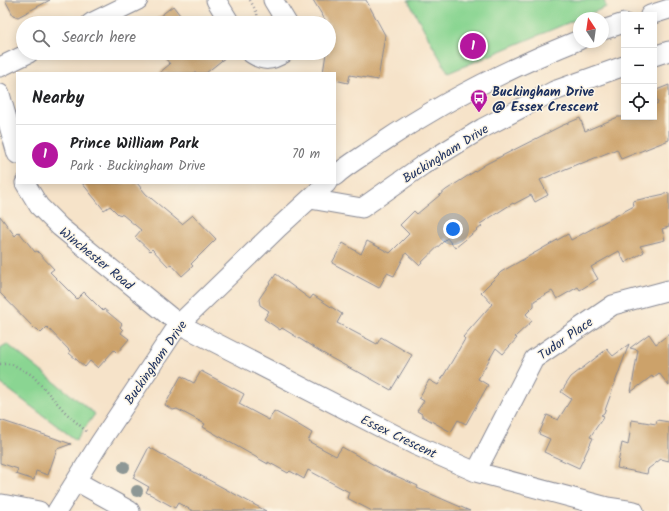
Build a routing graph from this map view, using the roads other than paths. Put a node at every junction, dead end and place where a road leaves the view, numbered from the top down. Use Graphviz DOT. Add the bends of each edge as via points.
graph roads {
  1 [pos="138,0"];
  2 [pos="216,0"];
  3 [pos="273,0"];
  4 [pos="669,9"];
  5 [pos="657,13"];
  6 [pos="105,16"];
  7 [pos="226,16"];
  8 [pos="283,16"];
  9 [pos="621,24"];
  10 [pos="609,28"];
  11 [pos="573,43"];
  12 [pos="669,51"];
  13 [pos="657,55"];
  14 [pos="16,59"];
  15 [pos="0,67"];
  16 [pos="621,67"];
  17 [pos="0,94"];
  18 [pos="16,150"];
  19 [pos="336,175"];
  20 [pos="26,184"];
  21 [pos="326,184"];
  22 [pos="310,199"];
  23 [pos="669,290"];
  24 [pos="179,324"];
  25 [pos="476,472"];
  26 [pos="76,481"];
  27 [pos="0,505"];
  28 [pos="39,511"];
  29 [pos="57,511"];
  30 [pos="130,511"];
  31 [pos="634,511"];
  1 -- 6 [label="street"];
  2 -- 7 [label="street"];
  3 -- 8 [label="street"];
  4 -- 5 [label="street"];
  9 -- 10 [label="street"];
  11 -- 19 [label="street" via="466,92 398,132"];
  12 -- 13 [label="street"];
  14 -- 15 [label="street"];
  16 -- 22 [label="street, Buckingham Drive" via="554,91 483,128 423,165 362,208"];
  17 -- 18 [label="street"];
  20 -- 24 [label="street, Winchester Road" via="39,206 60,227"];
  21 -- 22 [label="street, Buckingham Drive"];
  22 -- 24 [label="street, Buckingham Drive"];
  23 -- 25 [label="street, Tudor Place" via="613,305 534,359"];
  24 -- 25 [label="street, Essex Crescent" via="415,445"];
  24 -- 26 [label="street, Buckingham Drive"];
  25 -- 31 [label="street, Essex Crescent" via="607,507"];
  26 -- 29 [label="street, Buckingham Drive"];
  26 -- 30 [label="street"];
  27 -- 28 [label="street"];
}
